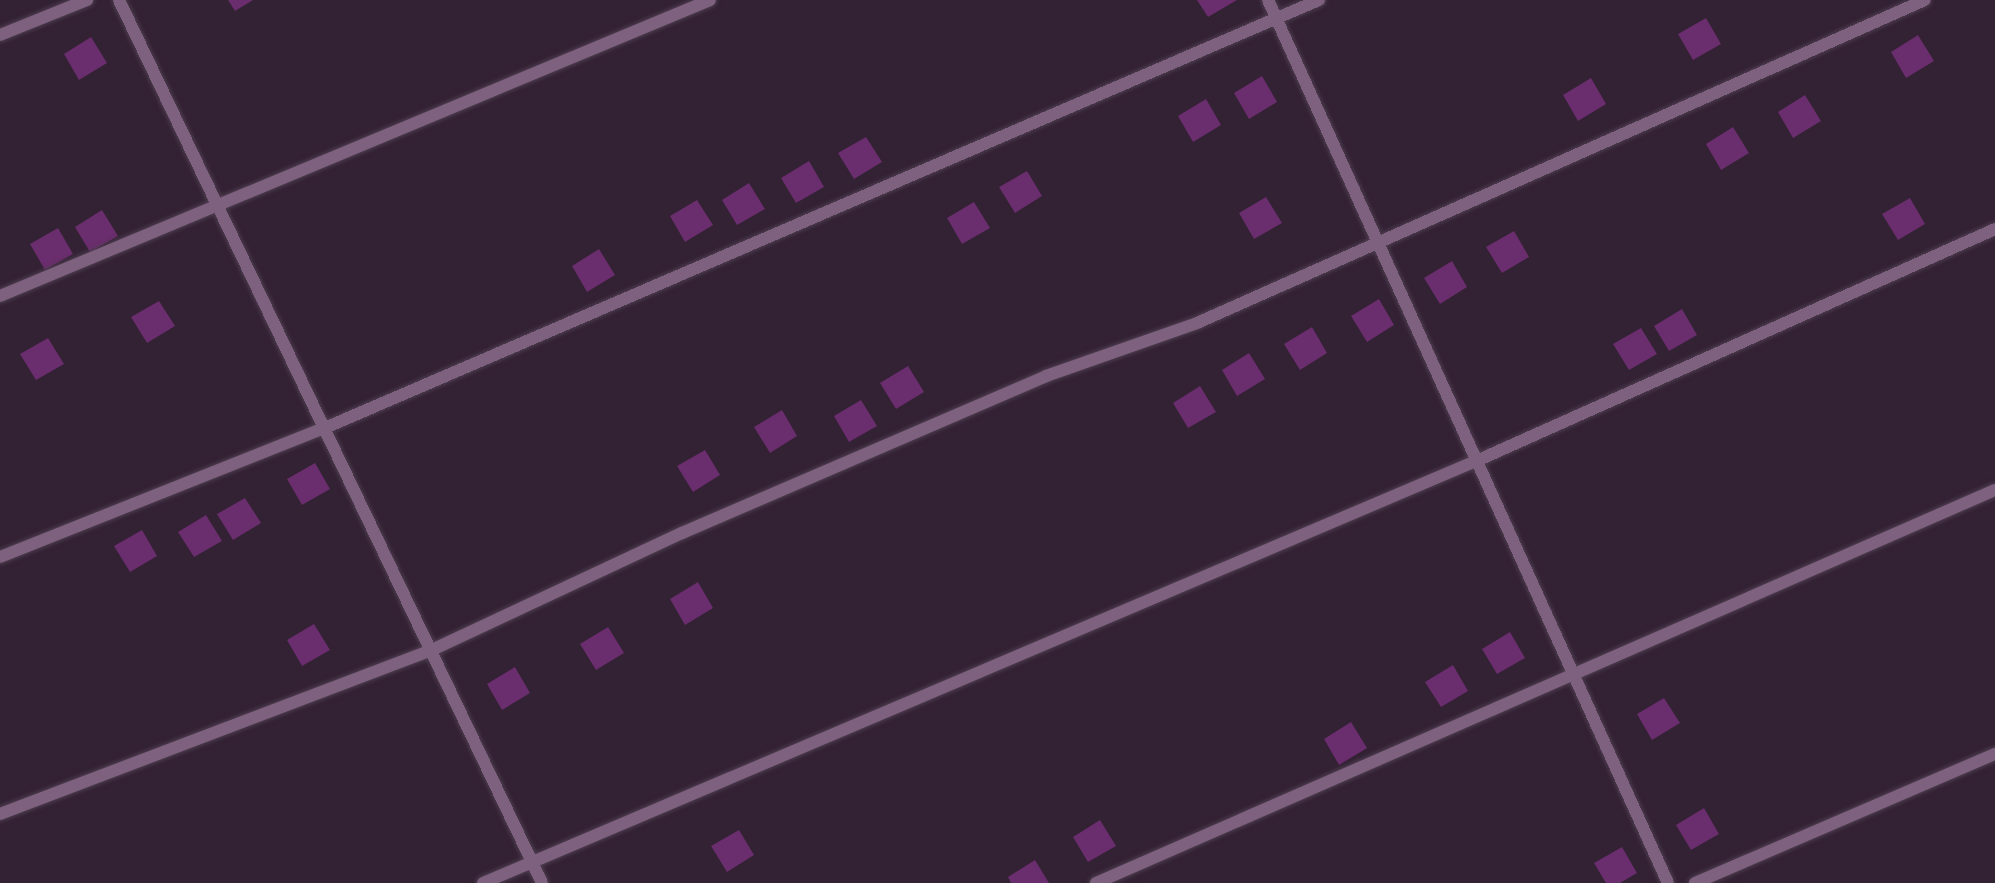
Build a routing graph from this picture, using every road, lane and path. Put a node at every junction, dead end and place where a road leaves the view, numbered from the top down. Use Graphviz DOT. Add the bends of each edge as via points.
graph roads {
  1 [pos="87,0"];
  2 [pos="120,0"];
  3 [pos="710,0"];
  4 [pos="1268,0"];
  5 [pos="1319,0"];
  6 [pos="1925,0"];
  7 [pos="1276,19"];
  8 [pos="0,35"];
  9 [pos="220,204"];
  10 [pos="1995,229"];
  11 [pos="1377,243"];
  12 [pos="0,296"];
  13 [pos="327,427"];
  14 [pos="1473,462"];
  15 [pos="1995,490"];
  16 [pos="0,557"];
  17 [pos="434,649"];
  18 [pos="1570,675"];
  19 [pos="1995,754"];
  20 [pos="0,814"];
  21 [pos="534,864"];
  22 [pos="483,883"];
  23 [pos="542,883"];
  24 [pos="1096,883"];
  25 [pos="1668,883"];
  26 [pos="1695,883"];
  1 -- 8 [label="street"];
  2 -- 9 [label="street"];
  3 -- 9 [label="street"];
  4 -- 7 [label="street"];
  5 -- 7 [label="street"];
  6 -- 11 [label="street"];
  7 -- 11 [label="street"];
  7 -- 13 [label="street"];
  9 -- 12 [label="street"];
  9 -- 13 [label="street"];
  10 -- 14 [label="street"];
  11 -- 14 [label="street"];
  11 -- 17 [label="street" via="1197,323 1046,376 682,532"];
  13 -- 16 [label="street"];
  13 -- 17 [label="street"];
  14 -- 18 [label="street"];
  14 -- 21 [label="street"];
  15 -- 18 [label="street"];
  17 -- 20 [label="street"];
  17 -- 21 [label="street"];
  18 -- 24 [label="street"];
  18 -- 25 [label="street"];
  19 -- 26 [label="street"];
  21 -- 22 [label="street"];
  21 -- 23 [label="street"];
}
